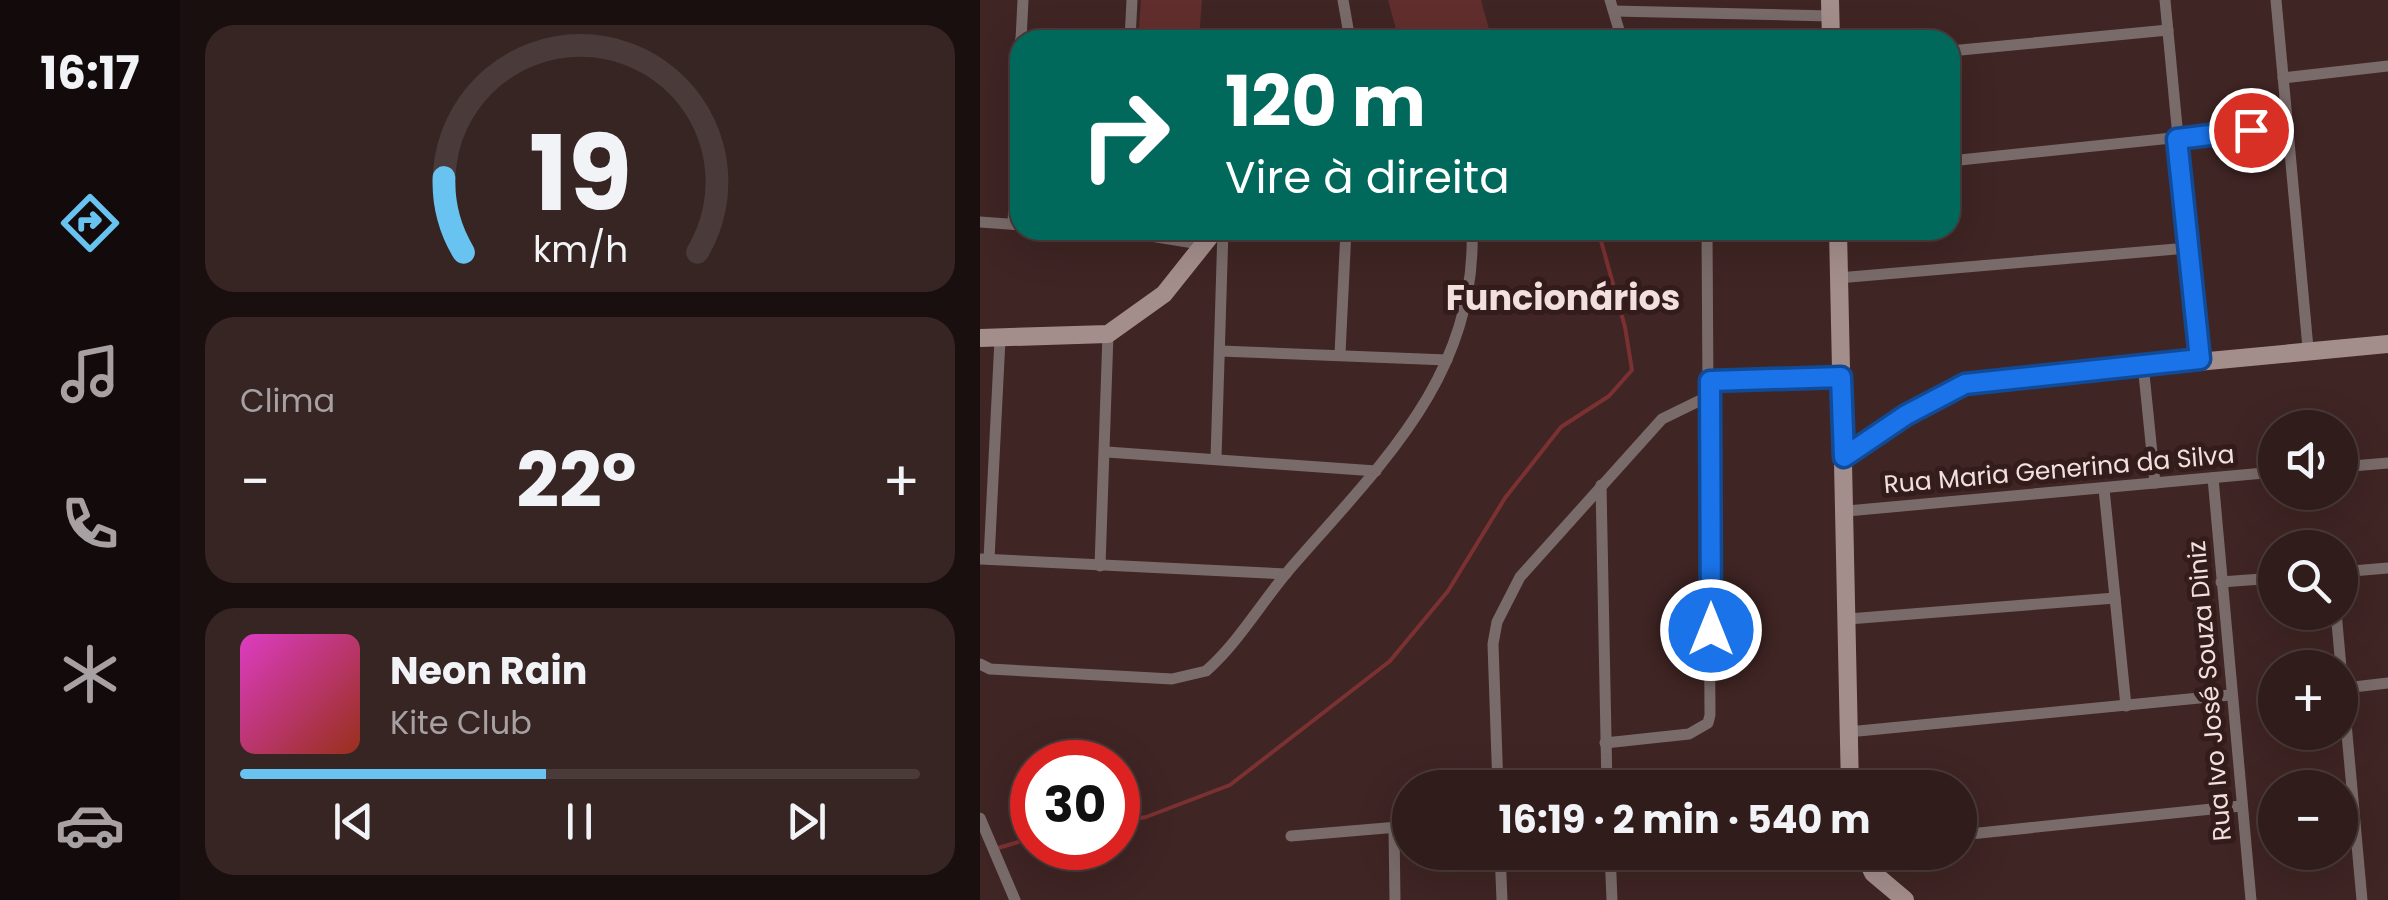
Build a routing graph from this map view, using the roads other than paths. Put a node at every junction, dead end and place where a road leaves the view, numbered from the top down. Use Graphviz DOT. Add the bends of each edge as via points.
graph roads {
  1 [pos="1023,0"];
  2 [pos="1132,0"];
  3 [pos="1343,0"];
  4 [pos="2165,0"];
  5 [pos="2276,0"];
  6 [pos="1612,5"];
  7 [pos="1830,8"];
  8 [pos="1021,30"];
  9 [pos="1130,30"];
  10 [pos="1348,30"];
  11 [pos="1619,30"];
  12 [pos="2168,30"];
  13 [pos="1960,50"];
  14 [pos="2388,66"];
  15 [pos="2284,78"];
  16 [pos="2288,126"];
  17 [pos="2177,139"];
  18 [pos="1960,159"];
  19 [pos="980,222"];
  20 [pos="1010,224"];
  21 [pos="1208,240"];
  22 [pos="1224,240"];
  23 [pos="1346,240"];
  24 [pos="1472,240"];
  25 [pos="1707,240"];
  26 [pos="1838,240"];
  27 [pos="2188,248"];
  28 [pos="1838,278"];
  29 [pos="1108,334"];
  30 [pos="980,338"];
  31 [pos="1000,339"];
  32 [pos="2388,344"];
  33 [pos="2308,348"];
  34 [pos="1220,351"];
  35 [pos="1340,354"];
  36 [pos="2200,359"];
  37 [pos="1447,360"];
  38 [pos="2143,364"];
  39 [pos="1841,377"];
  40 [pos="1710,381"];
  41 [pos="1709,396"];
  42 [pos="1107,452"];
  43 [pos="1844,457"];
  44 [pos="1216,458"];
  45 [pos="2388,463"];
  46 [pos="2358,466"];
  47 [pos="1376,471"];
  48 [pos="2258,474"];
  49 [pos="2212,478"];
  50 [pos="2154,482"];
  51 [pos="1600,485"];
  52 [pos="2104,489"];
  53 [pos="1847,511"];
  54 [pos="984,559"];
  55 [pos="1100,566"];
  56 [pos="2388,568"];
  57 [pos="2358,570"];
  58 [pos="1286,574"];
  59 [pos="2258,579"];
  60 [pos="2221,582"];
  61 [pos="2115,598"];
  62 [pos="1848,620"];
  63 [pos="980,664"];
  64 [pos="2388,683"];
  65 [pos="2358,686"];
  66 [pos="2230,695"];
  67 [pos="2126,706"];
  68 [pos="1848,732"];
  69 [pos="1605,743"];
  70 [pos="2350,750"];
  71 [pos="1497,770"];
  72 [pos="1606,770"];
  73 [pos="1849,770"];
  74 [pos="2241,806"];
  75 [pos="980,818"];
  76 [pos="1392,827"];
  77 [pos="1977,833"];
  78 [pos="1291,836"];
  79 [pos="1395,870"];
  80 [pos="1501,870"];
  81 [pos="1611,870"];
  82 [pos="1872,870"];
  83 [pos="1016,900"];
  84 [pos="1395,900"];
  85 [pos="1502,900"];
  86 [pos="1612,900"];
  87 [pos="1906,900"];
  88 [pos="2251,900"];
  89 [pos="2362,900"];
  1 -- 8 [label="street"];
  2 -- 9 [label="street"];
  3 -- 10 [label="street"];
  4 -- 12 [label="street"];
  5 -- 15 [label="street"];
  6 -- 7 [label="street"];
  6 -- 11 [label="street"];
  12 -- 13 [label="street"];
  12 -- 17 [label="street"];
  14 -- 15 [label="street"];
  15 -- 16 [label="street"];
  16 -- 17 [label="street"];
  16 -- 33 [label="street"];
  17 -- 18 [label="street"];
  17 -- 27 [label="street"];
  19 -- 20 [label="street"];
  21 -- 29 [label="street" via="1164,294"];
  22 -- 34 [label="street"];
  23 -- 35 [label="street"];
  24 -- 37 [label="street" via="1473,273"];
  25 -- 40 [label="street"];
  26 -- 28 [label="street"];
  27 -- 28 [label="street"];
  27 -- 36 [label="street"];
  28 -- 39 [label="street"];
  29 -- 31 [label="street"];
  29 -- 42 [label="street"];
  30 -- 31 [label="street"];
  31 -- 54 [label="street"];
  32 -- 33 [label="street"];
  33 -- 36 [label="street"];
  34 -- 35 [label="street"];
  34 -- 44 [label="street"];
  35 -- 37 [label="street"];
  36 -- 38 [label="street"];
  37 -- 47 [label="street" via="1427,402"];
  38 -- 43 [label="street" via="1965,384"];
  38 -- 50 [label="street"];
  39 -- 40 [label="street"];
  39 -- 43 [label="street"];
  40 -- 41 [label="street"];
  41 -- 51 [label="street" via="1662,419"];
  41 -- 69 [label="street" via="1708,724 1689,734"];
  42 -- 44 [label="street"];
  42 -- 55 [label="street"];
  43 -- 53 [label="street"];
  44 -- 47 [label="street"];
  45 -- 46 [label="street"];
  47 -- 58 [label="street"];
  48 -- 49 [label="street, Rua Maria Generina da Silva"];
  49 -- 50 [label="street, Rua Maria Generina da Silva"];
  49 -- 60 [label="street, Rua Ivo José Souza Diniz"];
  50 -- 52 [label="street, Rua Maria Generina da Silva"];
  51 -- 69 [label="street"];
  51 -- 71 [label="street" via="1520,577 1497,622"];
  52 -- 53 [label="street, Rua Maria Generina da Silva"];
  52 -- 61 [label="street"];
  53 -- 62 [label="street"];
  54 -- 55 [label="street"];
  55 -- 58 [label="street"];
  56 -- 57 [label="street"];
  58 -- 63 [label="street" via="1222,655 1197,676"];
  59 -- 60 [label="street"];
  60 -- 66 [label="street, Rua Ivo José Souza Diniz"];
  61 -- 62 [label="street"];
  61 -- 67 [label="street"];
  62 -- 68 [label="street"];
  64 -- 65 [label="street"];
  66 -- 67 [label="street"];
  66 -- 74 [label="street, Rua Ivo José Souza Diniz"];
  67 -- 68 [label="street"];
  68 -- 73 [label="street"];
  69 -- 72 [label="street"];
  70 -- 89 [label="street"];
  74 -- 77 [label="street"];
  74 -- 88 [label="street, Rua Ivo José Souza Diniz"];
  75 -- 83 [label="street"];
  76 -- 78 [label="street"];
  79 -- 84 [label="street"];
  80 -- 85 [label="street"];
  81 -- 86 [label="street"];
  82 -- 87 [label="street"];
}
